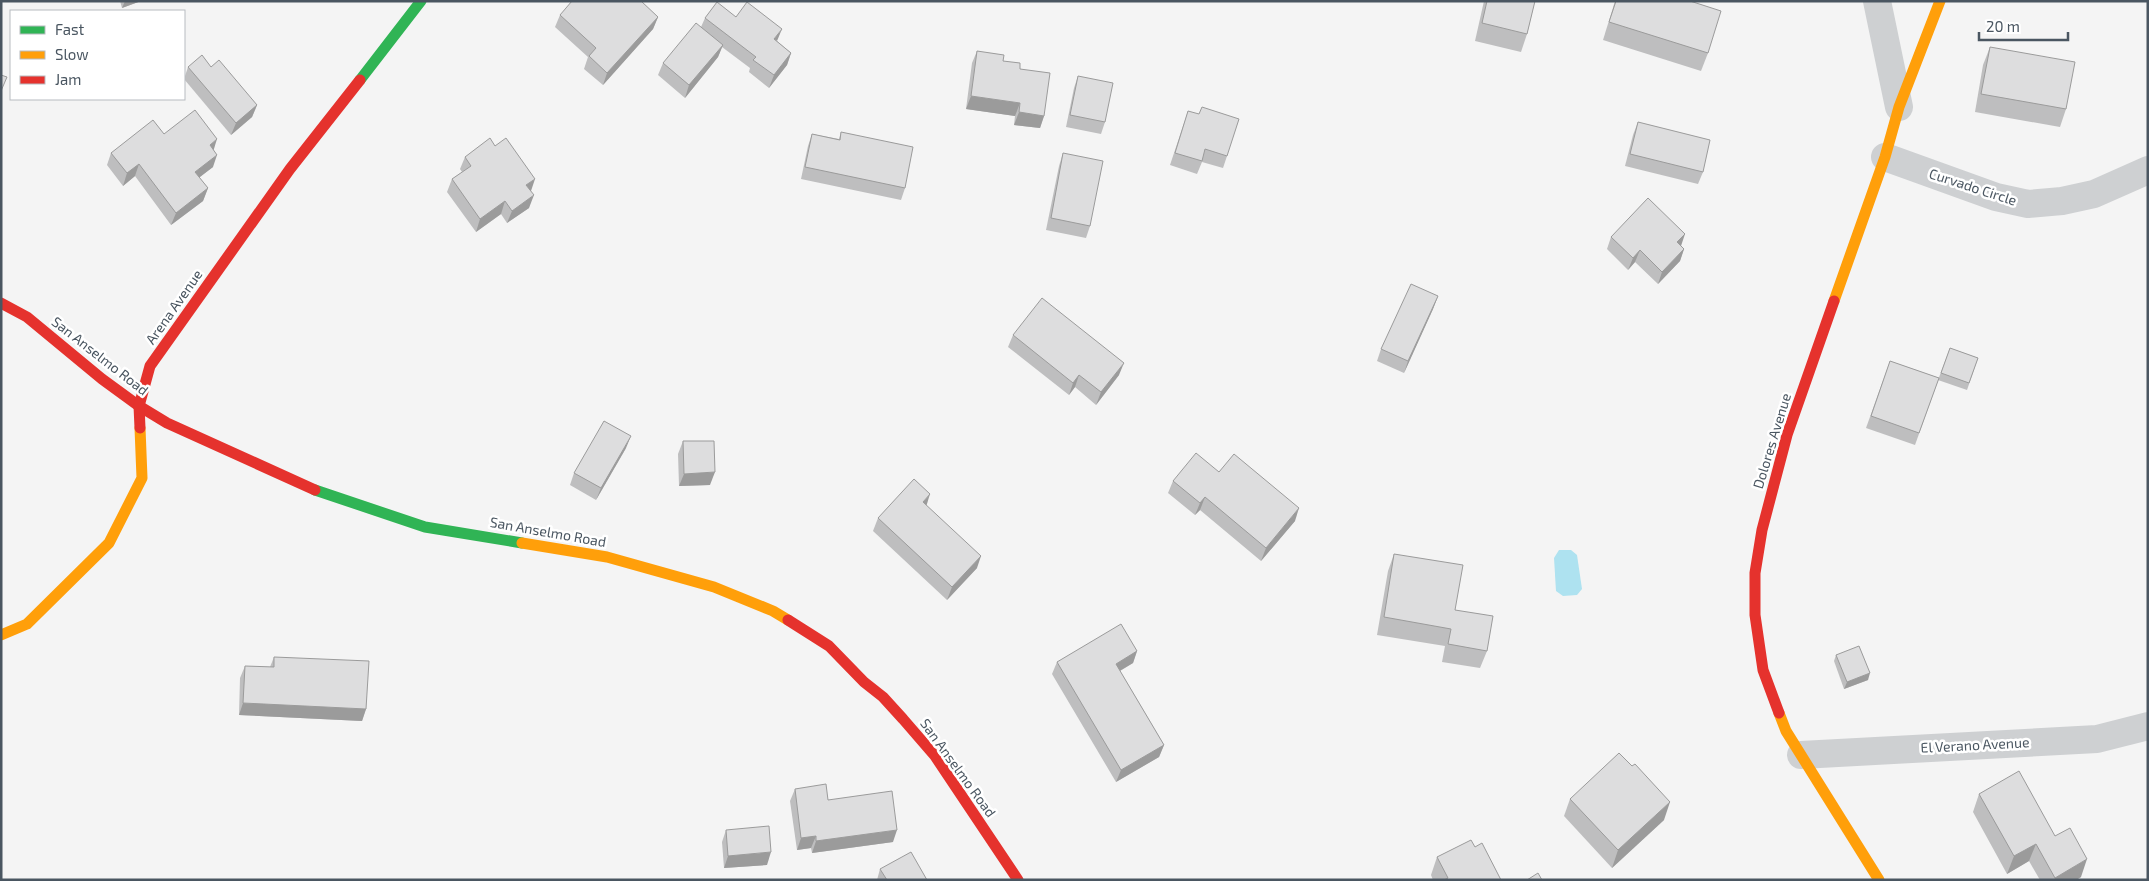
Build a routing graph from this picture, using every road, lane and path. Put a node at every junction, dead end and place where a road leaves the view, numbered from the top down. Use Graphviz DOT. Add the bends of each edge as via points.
graph roads {
  1 [pos="421,1"];
  2 [pos="1877,1"];
  3 [pos="1940,1"];
  4 [pos="1899,107"];
  5 [pos="1885,157"];
  6 [pos="2148,170"];
  7 [pos="1,303"];
  8 [pos="139,406"];
  9 [pos="1,635"];
  10 [pos="2148,726"];
  11 [pos="1802,755"];
  12 [pos="1018,880"];
  13 [pos="1879,880"];
  1 -- 8 [label="street, Arena Avenue" via="290,169 150,366"];
  2 -- 4 [label="street"];
  3 -- 4 [label="street, Dolores Avenue"];
  4 -- 5 [label="street, Dolores Avenue"];
  5 -- 6 [label="street, Curvado Circle" via="1996,197 2028,204 2094,194"];
  5 -- 11 [label="street, Dolores Avenue" via="1787,435 1762,530 1755,574 1755,615 1763,670 1786,731"];
  7 -- 8 [label="street, San Anselmo Road" via="27,317"];
  8 -- 9 [label="street, Arena Avenue" via="142,478 109,543 27,624"];
  8 -- 12 [label="street, San Anselmo Road" via="168,423 304,486 370,510 425,527 607,557 714,587 773,611 829,646 883,697 935,756"];
  10 -- 11 [label="street, El Verano Avenue" via="2097,738"];
  11 -- 13 [label="street, Dolores Avenue"];
}
